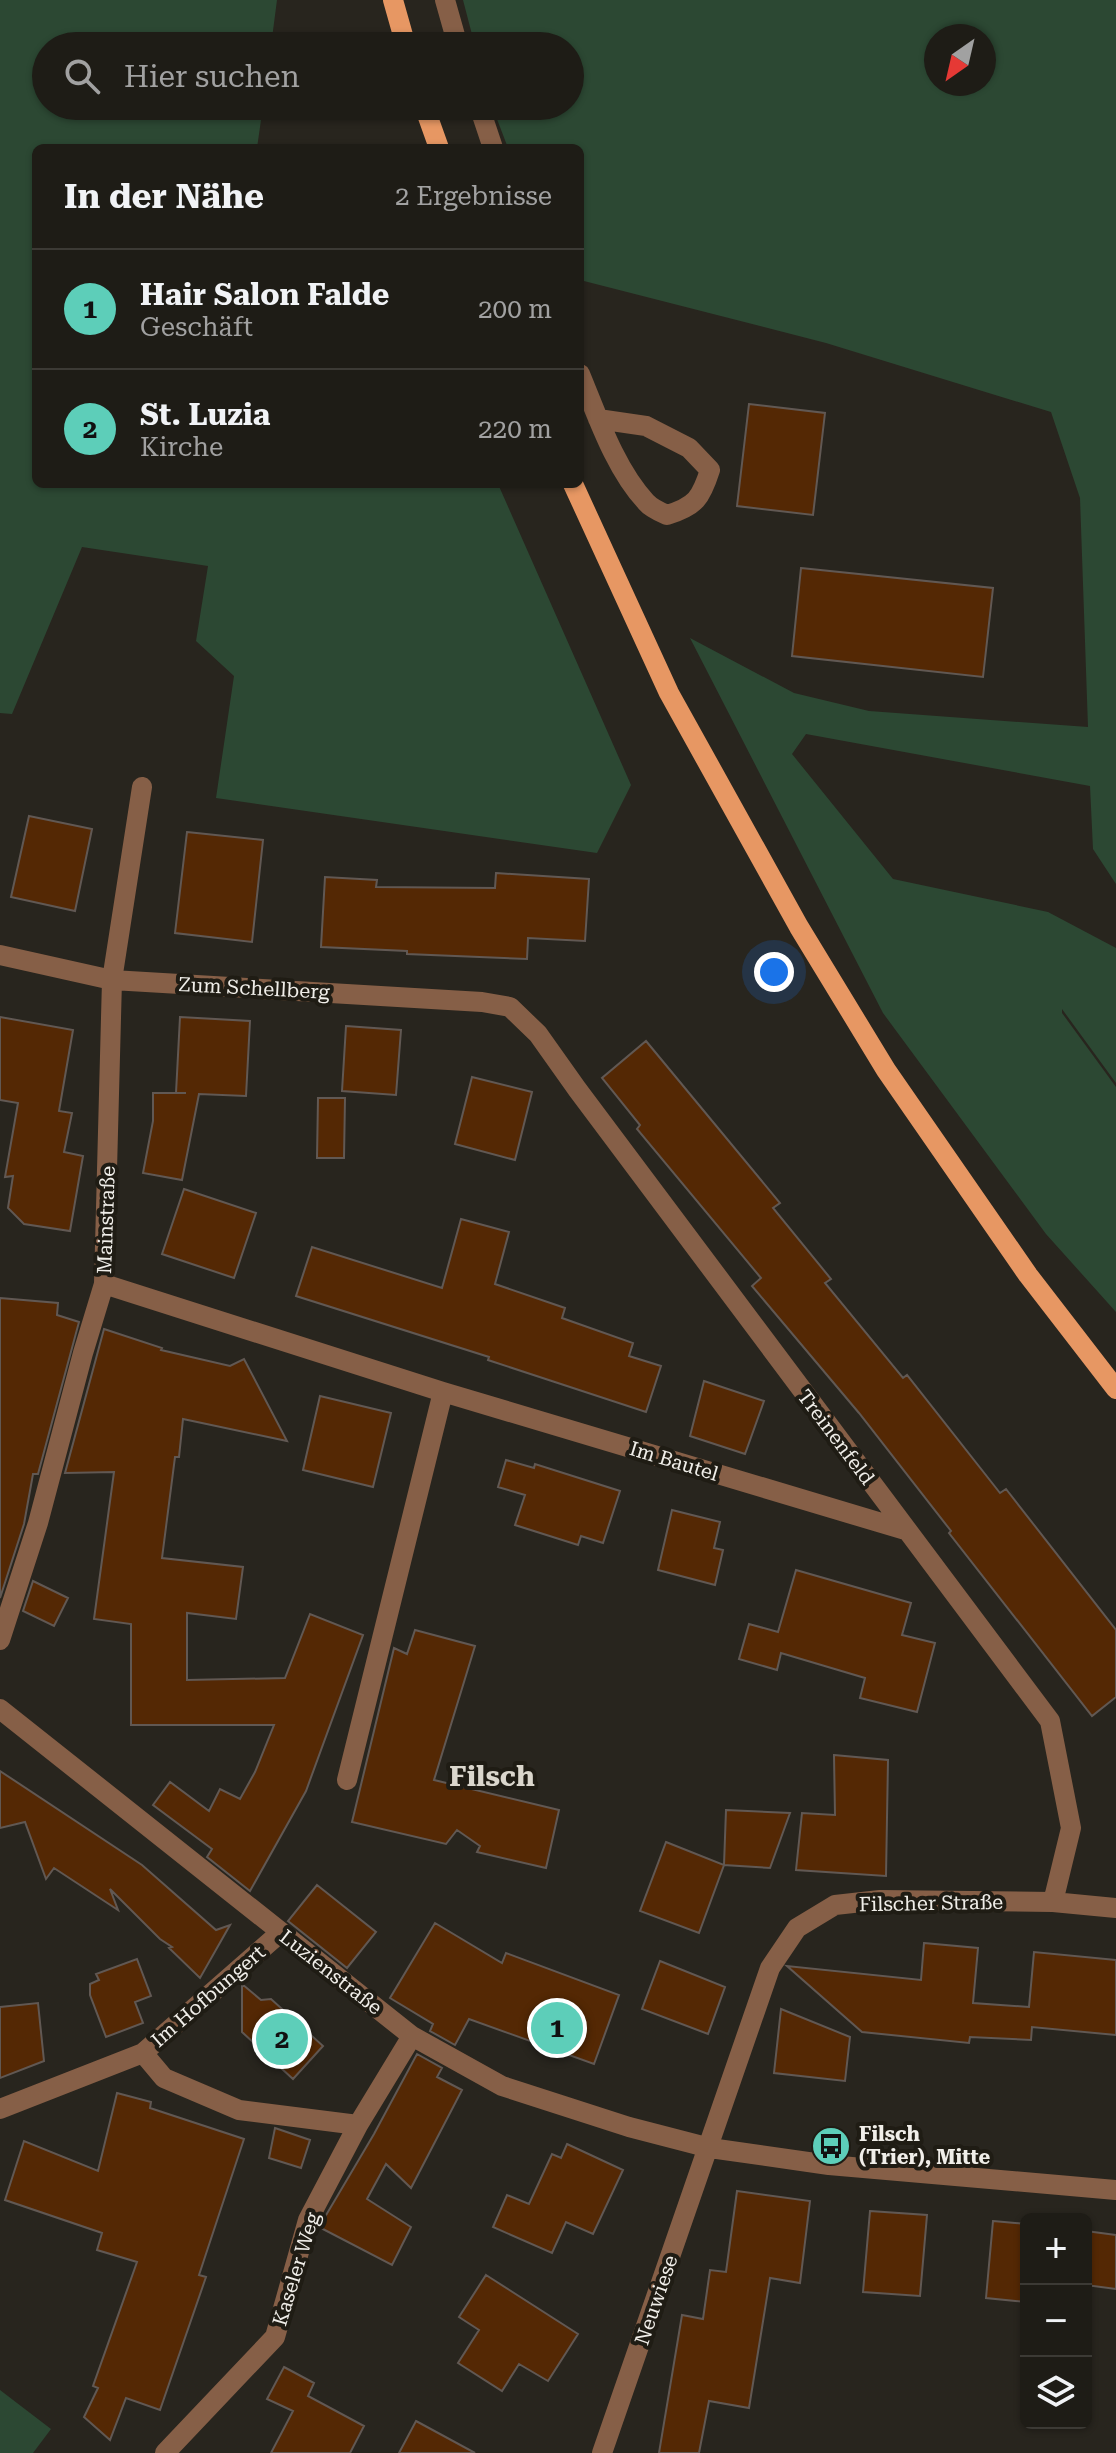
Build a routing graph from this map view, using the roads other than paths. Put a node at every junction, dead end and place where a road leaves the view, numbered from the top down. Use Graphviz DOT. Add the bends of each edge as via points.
graph roads {
  1 [pos="393,0"];
  2 [pos="445,0"];
  3 [pos="402,32"];
  4 [pos="454,32"];
  5 [pos="429,120"];
  6 [pos="484,120"];
  7 [pos="438,144"];
  8 [pos="492,144"];
  9 [pos="584,384"];
  10 [pos="598,419"];
  11 [pos="575,488"];
  12 [pos="142,787"];
  13 [pos="0,955"];
  14 [pos="112,980"];
  15 [pos="510,1007"];
  16 [pos="104,1284"];
  17 [pos="1116,1389"];
  18 [pos="443,1392"];
  19 [pos="905,1530"];
  20 [pos="0,1640"];
  21 [pos="0,1709"];
  22 [pos="347,1780"];
  23 [pos="1053,1902"];
  24 [pos="1116,1908"];
  25 [pos="280,1933"];
  26 [pos="412,2036"];
  27 [pos="143,2053"];
  28 [pos="0,2109"];
  29 [pos="358,2125"];
  30 [pos="710,2148"];
  31 [pos="1116,2190"];
  32 [pos="172,2447"];
  33 [pos="195,2453"];
  34 [pos="602,2453"];
  1 -- 3 [label="main road"];
  2 -- 4 [label="street"];
  5 -- 7 [label="main road"];
  6 -- 8 [label="street"];
  9 -- 10 [label="street"];
  10 -- 10 [label="street" via="648,504 667,515 687,509 702,494 710,470 689,448 646,426"];
  11 -- 17 [label="main road" via="669,693 799,927 886,1070 1028,1275"];
  12 -- 14 [label="street, Mainstraße"];
  13 -- 14 [label="street, Zum Schellberg"];
  14 -- 15 [label="street, Zum Schellberg"];
  14 -- 16 [label="street, Mainstraße"];
  15 -- 19 [label="street, Treinenfeld" via="538,1034"];
  16 -- 18 [label="street, Im Bautel"];
  16 -- 20 [label="street, Mainstraße"];
  18 -- 19 [label="street, Im Bautel"];
  18 -- 22 [label="street"];
  19 -- 23 [label="street, Treinenfeld" via="1050,1721 1071,1828"];
  21 -- 25 [label="street, Luzienstraße"];
  23 -- 24 [label="street, Filscher Straße"];
  23 -- 30 [label="street, Filscher Straße" via="880,1900 835,1905 797,1928 770,1968"];
  25 -- 26 [label="street, Luzienstraße"];
  25 -- 27 [label="street, Im Hofbungert"];
  26 -- 29 [label="street, Kaseler Weg"];
  26 -- 30 [label="street, Luzienstraße" via="502,2086"];
  27 -- 28 [label="street, Im Hofbungert"];
  27 -- 29 [label="street" via="164,2078 239,2110"];
  29 -- 32 [label="street, Kaseler Weg" via="308,2220 275,2337"];
  30 -- 31 [label="street, Luzienstraße" via="829,2165"];
  30 -- 34 [label="street, Neuwiese"];
  32 -- 33 [label="street, Kaseler Weg"];
}
